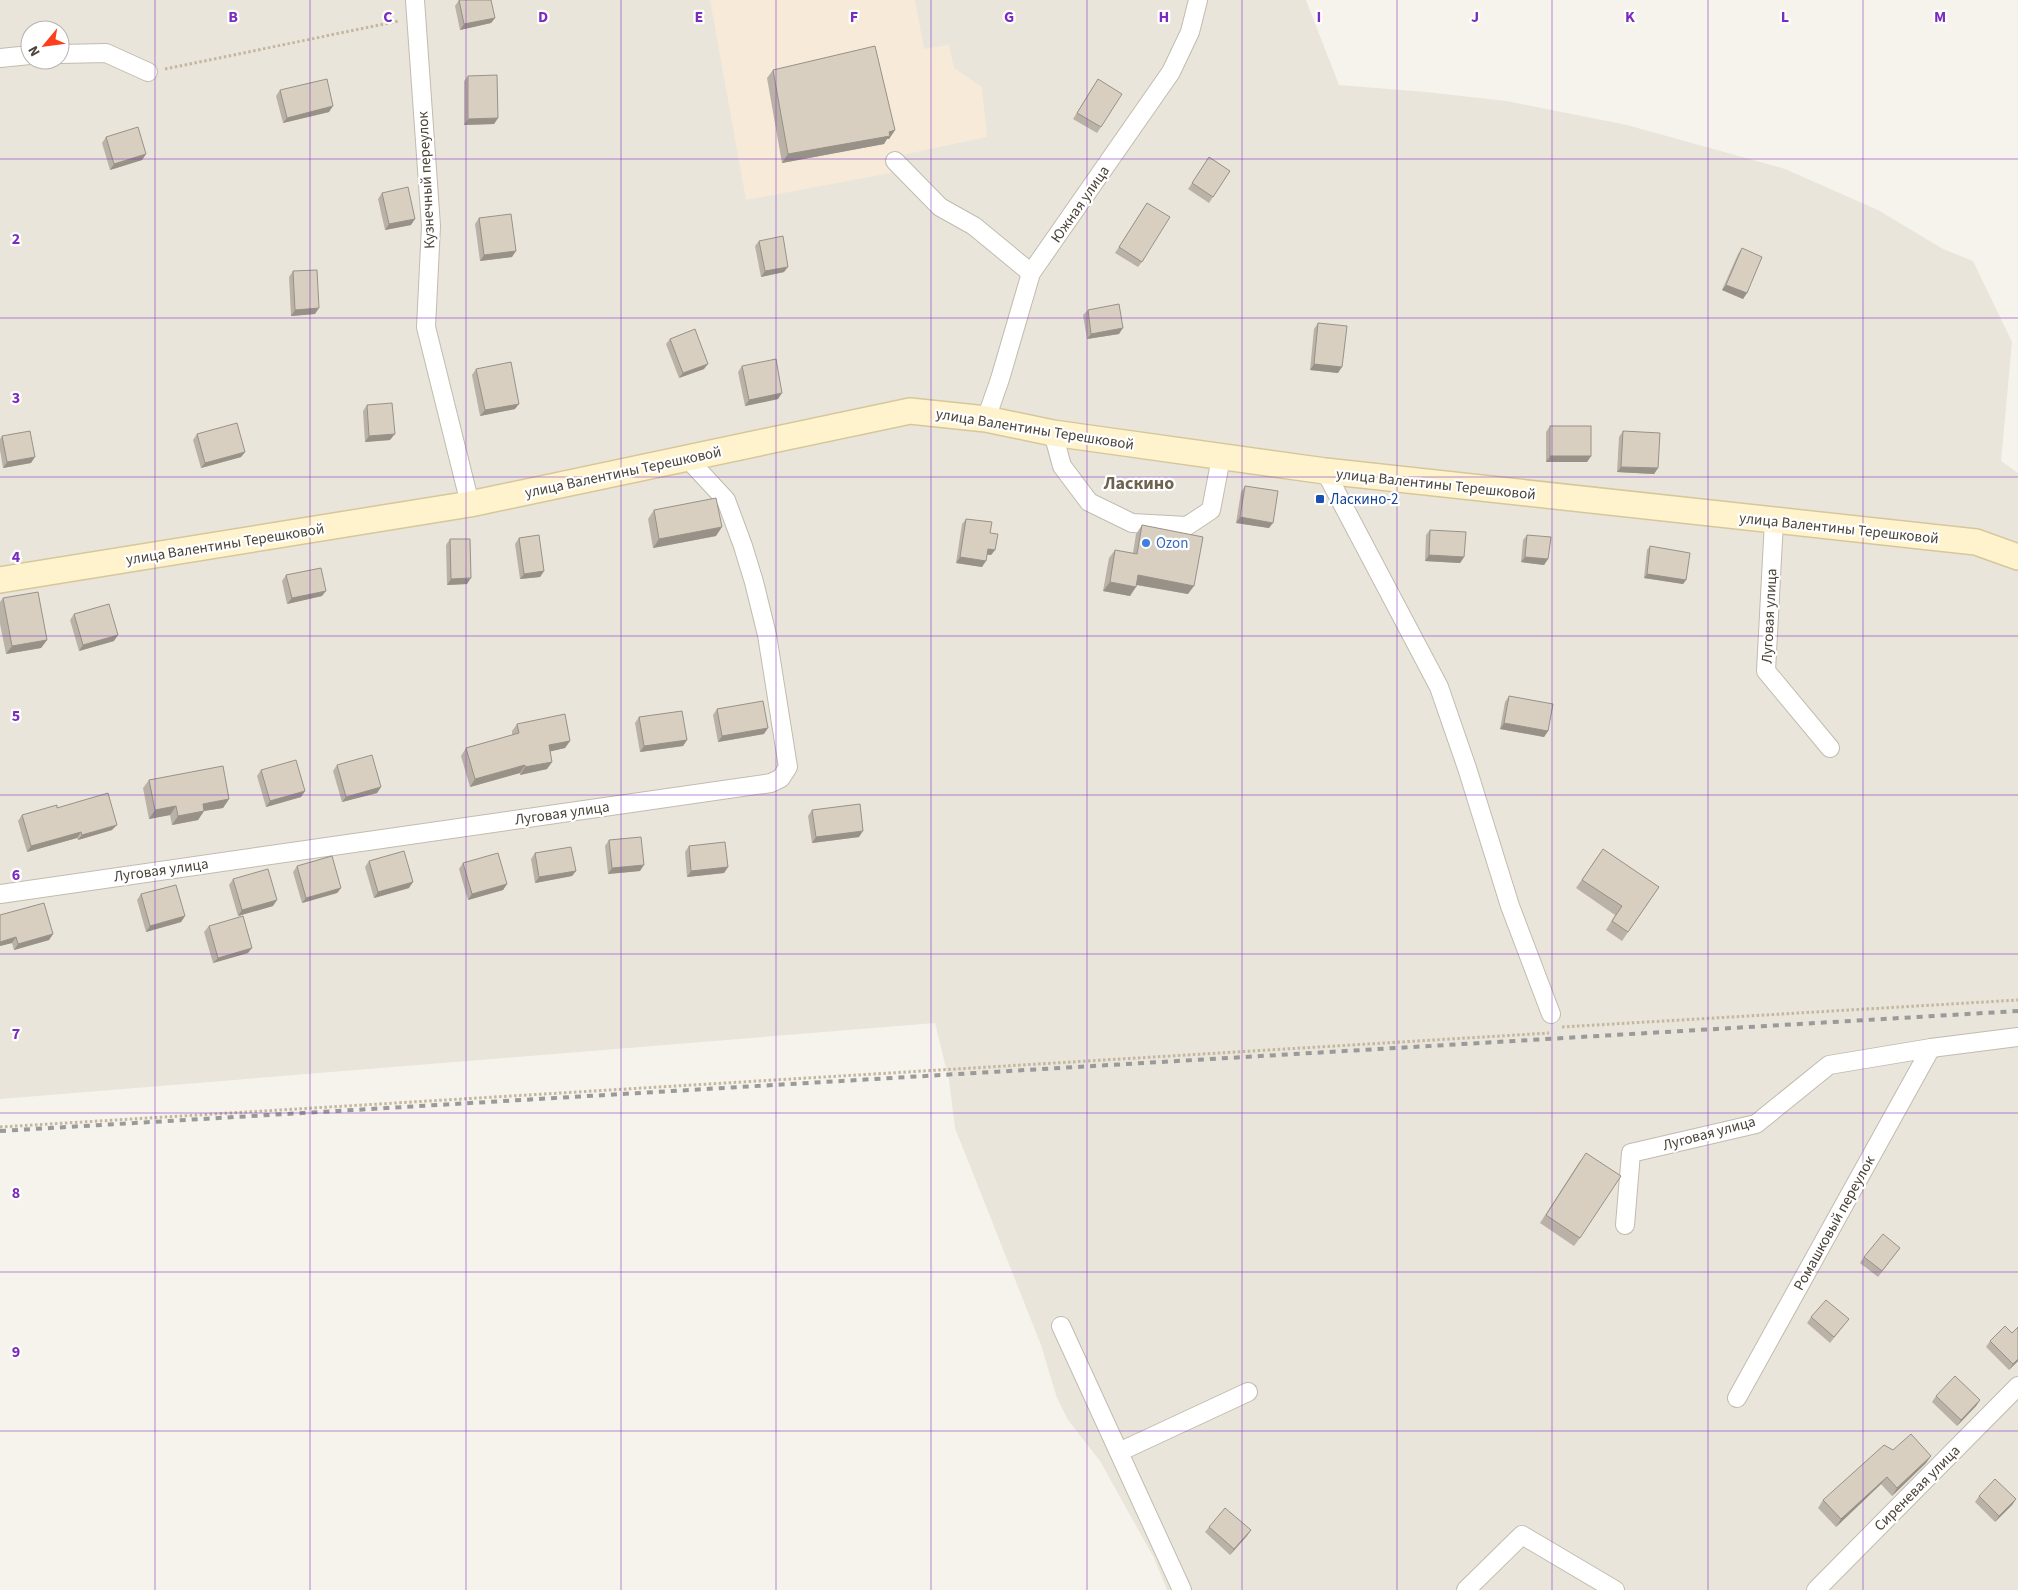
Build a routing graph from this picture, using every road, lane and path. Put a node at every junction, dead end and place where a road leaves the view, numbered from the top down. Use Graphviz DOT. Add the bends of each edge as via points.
graph roads {
  1 [pos="1198,0"];
  2 [pos="416,9"];
  3 [pos="70,54"];
  4 [pos="20,56"];
  5 [pos="0,58"];
  6 [pos="148,72"];
  7 [pos="895,161"];
  8 [pos="1030,273"];
  9 [pos="986,419"];
  10 [pos="1053,433"];
  11 [pos="687,458"];
  12 [pos="1220,458"];
  13 [pos="1325,471"];
  14 [pos="470,504"];
  15 [pos="1774,521"];
  16 [pos="2018,557"];
  17 [pos="0,580"];
  18 [pos="1830,748"];
  19 [pos="0,894"];
  20 [pos="2018,1000"];
  21 [pos="1551,1014"];
  22 [pos="1552,1033"];
  23 [pos="2018,1037"];
  24 [pos="1931,1048"];
  25 [pos="0,1127"];
  26 [pos="1625,1225"];
  27 [pos="1061,1326"];
  28 [pos="2018,1386"];
  29 [pos="1248,1392"];
  30 [pos="1738,1398"];
  31 [pos="1119,1452"];
  32 [pos="1182,1590"];
  33 [pos="1466,1590"];
  34 [pos="1615,1590"];
  35 [pos="1816,1590"];
  1 -- 8 [label="street, Южная улица" via="1190,32 1171,72"];
  2 -- 6 [label="path"];
  2 -- 14 [label="street, Кузнечный переулок" via="431,226 426,327"];
  3 -- 6 [label="street" via="106,53"];
  4 -- 5 [label="street"];
  7 -- 8 [label="street" via="940,207 974,226"];
  8 -- 9 [label="street, Южная улица"];
  9 -- 10 [label="street, улица Валентины Терешковой"];
  9 -- 11 [label="street, улица Валентины Терешковой" via="910,411"];
  10 -- 12 [label="street, улица Валентины Терешковой"];
  10 -- 12 [label="street" via="1062,466 1089,502 1132,523 1187,526 1211,510"];
  11 -- 14 [label="street, улица Валентины Терешковой"];
  11 -- 19 [label="street, Луговая улица" via="726,500 754,582 767,635 788,767 781,778 771,783"];
  12 -- 13 [label="street, улица Валентины Терешковой"];
  13 -- 15 [label="street, улица Валентины Терешковой"];
  13 -- 21 [label="street" via="1439,687 1510,906"];
  14 -- 17 [label="street, улица Валентины Терешковой"];
  15 -- 16 [label="street, улица Валентины Терешковой" via="1976,542"];
  15 -- 18 [label="street, Луговая улица" via="1766,672"];
  20 -- 21 [label="path" via="1562,1028"];
  22 -- 25 [label="path"];
  23 -- 24 [label="street, Луговая улица"];
  24 -- 26 [label="street, Луговая улица" via="1829,1066 1756,1124 1631,1153"];
  24 -- 30 [label="street, Ромашковый переулок"];
  27 -- 31 [label="street"];
  28 -- 35 [label="street, Сиреневая улица"];
  29 -- 31 [label="street"];
  31 -- 32 [label="street"];
  33 -- 34 [label="street" via="1522,1535"];
}
